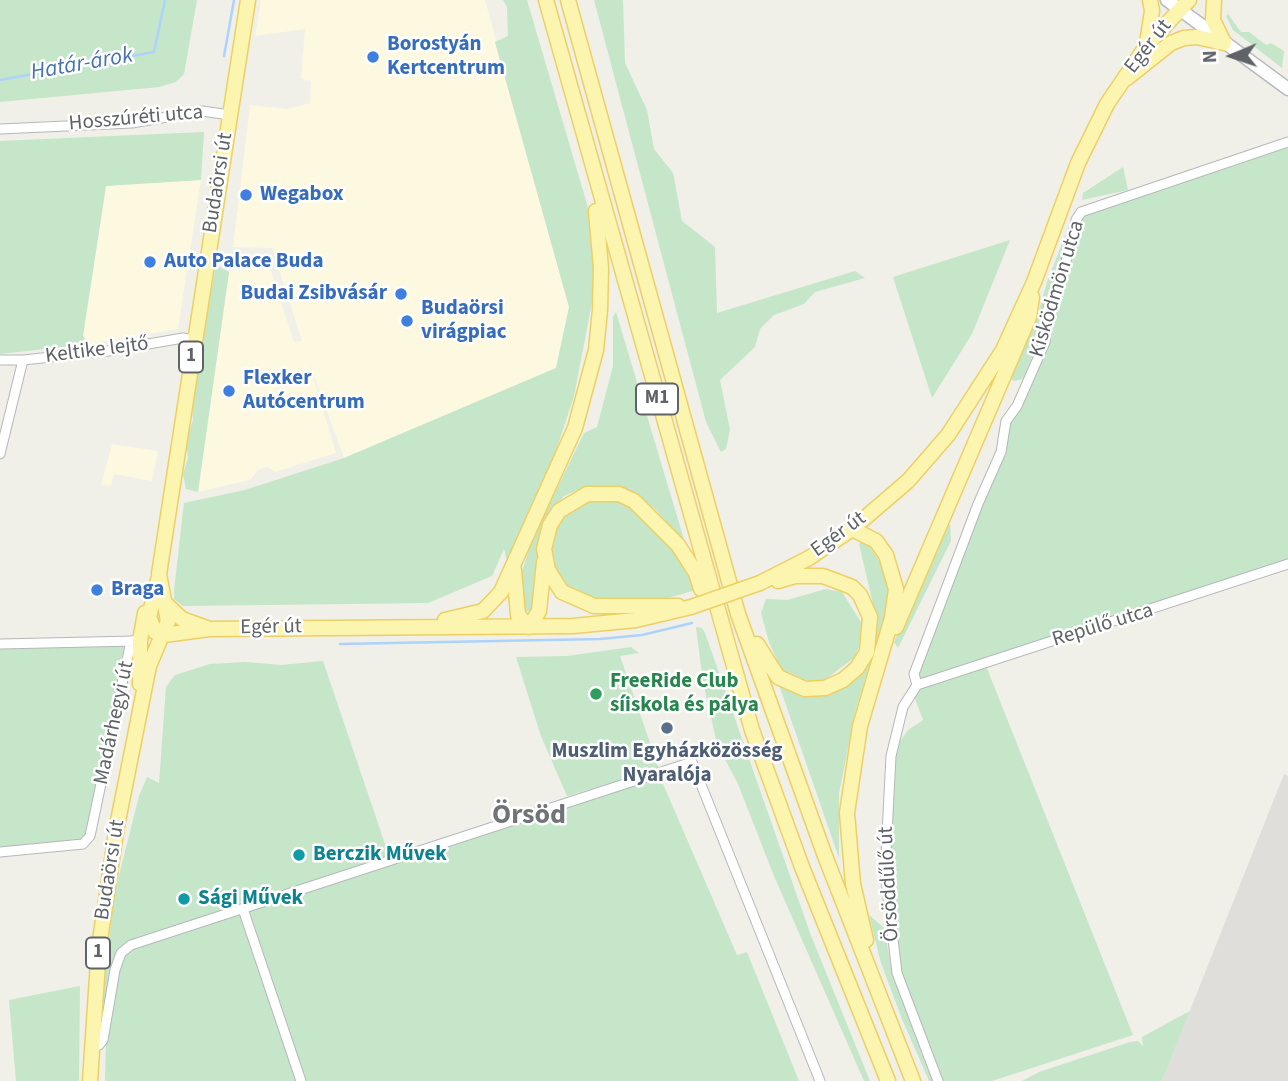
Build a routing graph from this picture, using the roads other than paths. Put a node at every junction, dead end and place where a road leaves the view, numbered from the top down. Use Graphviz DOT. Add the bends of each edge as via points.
graph roads {
  1 [pos="248,0"];
  2 [pos="546,0"];
  3 [pos="568,0"];
  4 [pos="1150,0"];
  5 [pos="1167,0"];
  6 [pos="1214,0"];
  7 [pos="1184,5"];
  8 [pos="1224,43"];
  9 [pos="1147,45"];
  10 [pos="1121,83"];
  11 [pos="1288,89"];
  12 [pos="223,113"];
  13 [pos="0,129"];
  14 [pos="582,134"];
  15 [pos="1288,142"];
  16 [pos="1034,282"];
  17 [pos="194,340"];
  18 [pos="0,360"];
  19 [pos="23,360"];
  20 [pos="0,454"];
  21 [pos="852,529"];
  22 [pos="545,558"];
  23 [pos="1288,564"];
  24 [pos="514,569"];
  25 [pos="159,574"];
  26 [pos="760,583"];
  27 [pos="165,602"];
  28 [pos="691,607"];
  29 [pos="738,614"];
  30 [pos="421,627"];
  31 [pos="529,627"];
  32 [pos="161,629"];
  33 [pos="209,629"];
  34 [pos="136,641"];
  35 [pos="0,644"];
  36 [pos="732,664"];
  37 [pos="876,674"];
  38 [pos="917,685"];
  39 [pos="142,702"];
  40 [pos="0,852"];
  41 [pos="243,909"];
  42 [pos="896,1042"];
  43 [pos="91,1046"];
  44 [pos="90,1081"];
  45 [pos="301,1081"];
  46 [pos="820,1081"];
  47 [pos="888,1081"];
  48 [pos="913,1081"];
  49 [pos="938,1081"];
  1 -- 12 [label="main road, Budaörsi út / 1"];
  2 -- 14 [label="main road, M1"];
  3 -- 29 [label="main road, M1"];
  4 -- 9 [label="main road"];
  5 -- 7 [label="street"];
  6 -- 8 [label="main road" via="1213,20"];
  7 -- 8 [label="street"];
  7 -- 9 [label="main road, Egér út"];
  8 -- 10 [label="main road" via="1197,37 1171,43"];
  8 -- 11 [label="street"];
  9 -- 10 [label="main road, Egér út"];
  10 -- 16 [label="main road, Egér út" via="1078,163"];
  12 -- 13 [label="street, Hosszúréti utca"];
  12 -- 17 [label="main road, Budaörsi út / 1"];
  14 -- 24 [label="main road" via="601,268 596,351 575,428"];
  14 -- 36 [label="main road, M1"];
  15 -- 38 [label="street, Kisködmön utca" via="1082,212 1076,220 1062,278 1048,308 1045,341 1006,421 1001,452 914,674"];
  16 -- 21 [label="main road, Egér út" via="993,368 948,435 908,481"];
  16 -- 37 [label="main road" via="1029,317"];
  17 -- 19 [label="street, Keltike lejtő"];
  17 -- 25 [label="main road, Budaörsi út / 1"];
  18 -- 19 [label="street, Keltike lejtő"];
  19 -- 20 [label="street"];
  21 -- 26 [label="main road, Egér út"];
  21 -- 37 [label="main road" via="876,541 894,576 893,610"];
  22 -- 28 [label="main road" via="562,592 583,604"];
  22 -- 31 [label="main road" via="539,611"];
  22 -- 36 [label="main road" via="550,525 572,500 603,492 634,501 691,563 719,643"];
  23 -- 38 [label="street, Repülő utca"];
  24 -- 30 [label="main road" via="483,611"];
  24 -- 31 [label="main road" via="518,615"];
  25 -- 27 [label="main road, Budaörsi út / 1"];
  25 -- 32 [label="main road" via="149,617"];
  25 -- 34 [label="main road, Budaörsi út / 1"];
  26 -- 28 [label="main road, Egér út, bridge"];
  26 -- 29 [label="main road" via="816,575 852,587 867,608 872,628 867,652 857,668 825,688 797,687 771,670"];
  27 -- 32 [label="main road, Budaörsi út / 1"];
  27 -- 33 [label="main road" via="182,619"];
  28 -- 31 [label="main road, Egér út" via="626,621"];
  29 -- 42 [label="main road, M1"];
  30 -- 31 [label="main road, Egér út"];
  30 -- 33 [label="main road, Egér út"];
  32 -- 33 [label="main road, Egér út"];
  32 -- 34 [label="main road"];
  32 -- 39 [label="main road, Budaörsi út / 1"];
  33 -- 39 [label="main road" via="167,646 156,659"];
  34 -- 35 [label="street"];
  34 -- 39 [label="main road, Budaörsi út / 1"];
  34 -- 40 [label="street, Madárhegyi út" via="90,836 83,844"];
  36 -- 47 [label="main road, M1" via="802,867"];
  37 -- 42 [label="main road" via="856,743 847,835 861,923 891,1007"];
  38 -- 49 [label="street, Örsöddűlő út" via="903,707 891,756 885,872 897,973"];
  39 -- 43 [label="main road, Budaörsi út / 1" via="112,855"];
  41 -- 43 [label="street" via="125,948 115,970 103,1040"];
  41 -- 45 [label="street"];
  41 -- 46 [label="street" via="692,762"];
  42 -- 48 [label="main road, M1"];
  43 -- 44 [label="main road, Budaörsi út / 1"];
}
